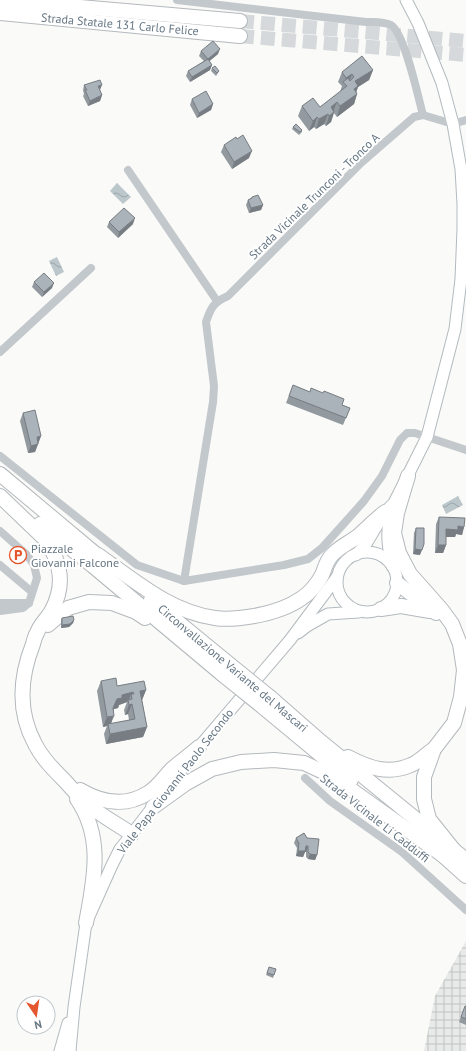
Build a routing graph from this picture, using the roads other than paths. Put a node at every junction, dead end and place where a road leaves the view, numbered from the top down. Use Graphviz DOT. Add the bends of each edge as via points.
graph roads {
  1 [pos="0,0"];
  2 [pos="177,0"];
  3 [pos="406,0"];
  4 [pos="0,13"];
  5 [pos="240,21"];
  6 [pos="240,36"];
  7 [pos="423,115"];
  8 [pos="466,120"];
  9 [pos="453,124"];
  10 [pos="128,170"];
  11 [pos="91,268"];
  12 [pos="217,301"];
  13 [pos="0,352"];
  14 [pos="427,437"];
  15 [pos="466,450"];
  16 [pos="0,456"];
  17 [pos="0,474"];
  18 [pos="408,476"];
  19 [pos="0,492"];
  20 [pos="0,496"];
  21 [pos="390,507"];
  22 [pos="0,531"];
  23 [pos="98,555"];
  24 [pos="356,555"];
  25 [pos="0,565"];
  26 [pos="392,566"];
  27 [pos="337,577"];
  28 [pos="184,581"];
  29 [pos="397,583"];
  30 [pos="32,592"];
  31 [pos="29,603"];
  32 [pos="0,604"];
  33 [pos="382,609"];
  34 [pos="0,611"];
  35 [pos="363,612"];
  36 [pos="436,613"];
  37 [pos="290,640"];
  38 [pos="33,644"];
  39 [pos="460,644"];
  40 [pos="226,669"];
  41 [pos="267,703"];
  42 [pos="320,742"];
  43 [pos="199,747"];
  44 [pos="434,749"];
  45 [pos="305,778"];
  46 [pos="63,779"];
  47 [pos="153,807"];
  48 [pos="132,834"];
  49 [pos="448,852"];
  50 [pos="466,860"];
  51 [pos="466,876"];
  52 [pos="466,910"];
  53 [pos="86,923"];
  54 [pos="74,1007"];
  55 [pos="60,1051"];
  56 [pos="70,1051"];
  1 -- 5 [label="highway, Strada Statale 131 Carlo Felice"];
  2 -- 7 [label="street" via="381,22 392,26 402,41"];
  3 -- 9 [label="main road" via="442,83"];
  4 -- 6 [label="highway, Strada Statale 131 Carlo Felice"];
  7 -- 9 [label="street"];
  7 -- 12 [label="street, Strada Vicinale Trunconi - Tronco A" via="414,117 361,163 228,296"];
  8 -- 9 [label="street"];
  9 -- 14 [label="main road" via="461,169 463,204 460,279 455,329"];
  10 -- 12 [label="street"];
  11 -- 13 [label="street"];
  12 -- 28 [label="street, Strada Vicinale Trunconi - Tronco A" via="206,322 214,386 213,402"];
  14 -- 15 [label="street"];
  14 -- 18 [label="main road"];
  14 -- 28 [label="street" via="407,433 400,440 382,476 364,501 308,560"];
  16 -- 28 [label="street" via="137,565"];
  17 -- 23 [label="highway, Circonvallazione Variante del Mascari"];
  18 -- 21 [label="main road"];
  18 -- 39 [label="highway" via="397,513 394,534 399,553 410,574 452,624"];
  19 -- 40 [label="highway, Circonvallazione Variante del Mascari"];
  20 -- 38 [label="highway" via="47,541 53,550 60,572 60,585 52,610 37,632"];
  21 -- 23 [label="highway" via="334,552 316,584 303,598 267,614 215,618 184,610 163,599"];
  21 -- 24 [label="main road"];
  21 -- 26 [label="main road" via="387,531"];
  22 -- 30 [label="street" via="27,555 34,565 37,578"];
  23 -- 40 [label="highway, Circonvallazione Variante del Mascari"];
  24 -- 26 [label="main road" via="373,553 384,558"];
  24 -- 27 [label="main road" via="344,564"];
  25 -- 30 [label="street"];
  26 -- 29 [label="main road"];
  27 -- 35 [label="main road" via="341,597 350,607"];
  27 -- 37 [label="main road, Viale Papa Giovanni Paolo Secondo"];
  29 -- 33 [label="main road" via="394,595"];
  29 -- 36 [label="highway"];
  30 -- 31 [label="street"];
  31 -- 32 [label="street"];
  31 -- 34 [label="street" via="23,608"];
  33 -- 35 [label="main road"];
  33 -- 36 [label="highway" via="400,606"];
  35 -- 37 [label="main road, Viale Papa Giovanni Paolo Secondo" via="328,614"];
  36 -- 39 [label="highway"];
  37 -- 43 [label="main road, Viale Papa Giovanni Paolo Secondo"];
  38 -- 40 [label="highway" via="48,625 68,608 89,602 112,603 136,612"];
  38 -- 46 [label="highway" via="23,674 24,712 34,743 52,769"];
  39 -- 44 [label="highway" via="464,670 461,697 454,723"];
  40 -- 41 [label="highway, Circonvallazione Variante del Mascari, bridge"];
  41 -- 42 [label="highway, Circonvallazione Variante del Mascari"];
  41 -- 49 [label="highway, Circonvallazione Variante del Mascari"];
  42 -- 44 [label="highway" via="373,769 392,770 411,765"];
  42 -- 49 [label="highway, Circonvallazione Variante del Mascari"];
  43 -- 46 [label="highway" via="148,793 128,800 109,802 98,799"];
  43 -- 47 [label="main road, Viale Papa Giovanni Paolo Secondo"];
  44 -- 49 [label="highway" via="424,777 424,799 429,819"];
  45 -- 52 [label="street, Strada Vicinale Li Cadduffi" via="330,801 402,852"];
  46 -- 48 [label="highway" via="85,802"];
  46 -- 53 [label="highway" via="85,810 95,848 92,892"];
  47 -- 48 [label="main road, Viale Papa Giovanni Paolo Secondo"];
  47 -- 49 [label="highway" via="185,784 212,769 241,762 274,760 304,763 332,776"];
  48 -- 53 [label="main road, Viale Papa Giovanni Paolo Secondo" via="120,849 109,870"];
  49 -- 50 [label="highway, Circonvallazione Variante del Mascari"];
  49 -- 51 [label="highway, Circonvallazione Variante del Mascari"];
  53 -- 54 [label="main road, Viale Papa Giovanni Paolo Secondo"];
  54 -- 55 [label="main road, Viale Papa Giovanni Paolo Secondo"];
  54 -- 56 [label="main road, Viale Papa Giovanni Paolo Secondo"];
}
